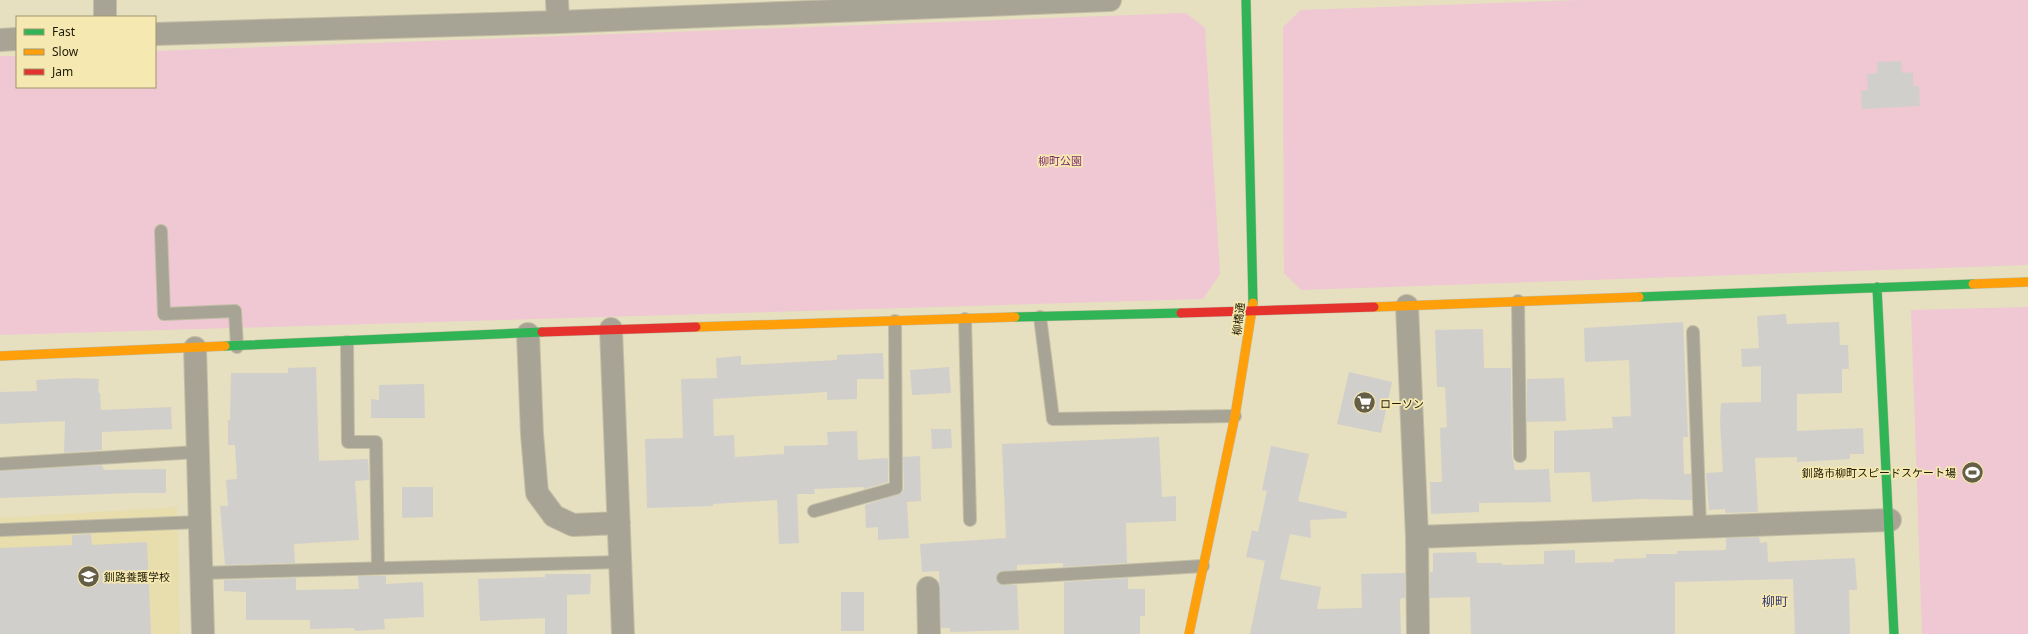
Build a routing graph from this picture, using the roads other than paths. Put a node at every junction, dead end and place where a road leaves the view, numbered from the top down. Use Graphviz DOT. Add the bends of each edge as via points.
graph roads {
  1 [pos="104,0"];
  2 [pos="557,0"];
  3 [pos="1110,0"];
  4 [pos="1246,0"];
  5 [pos="882,5"];
  6 [pos="105,16"];
  7 [pos="558,22"];
  8 [pos="156,34"];
  9 [pos="16,39"];
  10 [pos="0,40"];
  11 [pos="161,231"];
  12 [pos="2028,282"];
  13 [pos="1877,287"];
  14 [pos="1518,301"];
  15 [pos="1407,306"];
  16 [pos="1252,310"];
  17 [pos="1040,317"];
  18 [pos="965,319"];
  19 [pos="895,321"];
  20 [pos="611,329"];
  21 [pos="1693,332"];
  22 [pos="528,334"];
  23 [pos="347,342"];
  24 [pos="237,347"];
  25 [pos="195,348"];
  26 [pos="0,356"];
  27 [pos="1235,416"];
  28 [pos="197,452"];
  29 [pos="1520,456"];
  30 [pos="0,464"];
  31 [pos="814,511"];
  32 [pos="970,520"];
  33 [pos="1890,520"];
  34 [pos="199,522"];
  35 [pos="619,523"];
  36 [pos="1700,527"];
  37 [pos="0,530"];
  38 [pos="1417,537"];
  39 [pos="620,562"];
  40 [pos="1203,566"];
  41 [pos="378,568"];
  42 [pos="200,573"];
  43 [pos="1003,578"];
  44 [pos="928,588"];
  45 [pos="203,634"];
  46 [pos="623,634"];
  47 [pos="929,634"];
  48 [pos="1189,634"];
  49 [pos="1418,634"];
  50 [pos="1894,634"];
  1 -- 6 [label="street"];
  2 -- 7 [label="street"];
  3 -- 5 [label="street"];
  4 -- 16 [label="street, 柳橋通"];
  5 -- 7 [label="street"];
  7 -- 8 [label="street"];
  9 -- 10 [label="street"];
  11 -- 24 [label="lane" via="164,314 235,311"];
  12 -- 13 [label="street"];
  13 -- 14 [label="street"];
  13 -- 33 [label="street"];
  14 -- 15 [label="street"];
  14 -- 29 [label="lane"];
  15 -- 16 [label="street"];
  15 -- 38 [label="street"];
  16 -- 17 [label="street"];
  16 -- 27 [label="street, 柳橋通"];
  17 -- 18 [label="street"];
  17 -- 27 [label="lane" via="1053,419"];
  18 -- 19 [label="street"];
  18 -- 32 [label="lane"];
  19 -- 20 [label="street"];
  19 -- 31 [label="lane" via="896,488"];
  20 -- 22 [label="street"];
  20 -- 35 [label="street"];
  21 -- 36 [label="lane"];
  22 -- 23 [label="street"];
  22 -- 35 [label="street" via="537,493 554,516 573,525"];
  23 -- 24 [label="street"];
  23 -- 41 [label="lane" via="348,442 376,442"];
  24 -- 25 [label="street"];
  25 -- 26 [label="street"];
  25 -- 28 [label="street"];
  27 -- 40 [label="street, 柳橋通"];
  28 -- 30 [label="lane"];
  28 -- 34 [label="street"];
  33 -- 36 [label="street"];
  33 -- 50 [label="street"];
  34 -- 37 [label="lane"];
  34 -- 42 [label="street"];
  35 -- 39 [label="street"];
  36 -- 38 [label="street"];
  38 -- 49 [label="street"];
  39 -- 41 [label="lane"];
  39 -- 46 [label="street"];
  40 -- 43 [label="lane"];
  40 -- 48 [label="street, 柳橋通"];
  41 -- 42 [label="lane"];
  42 -- 45 [label="street"];
  44 -- 47 [label="street"];
}
